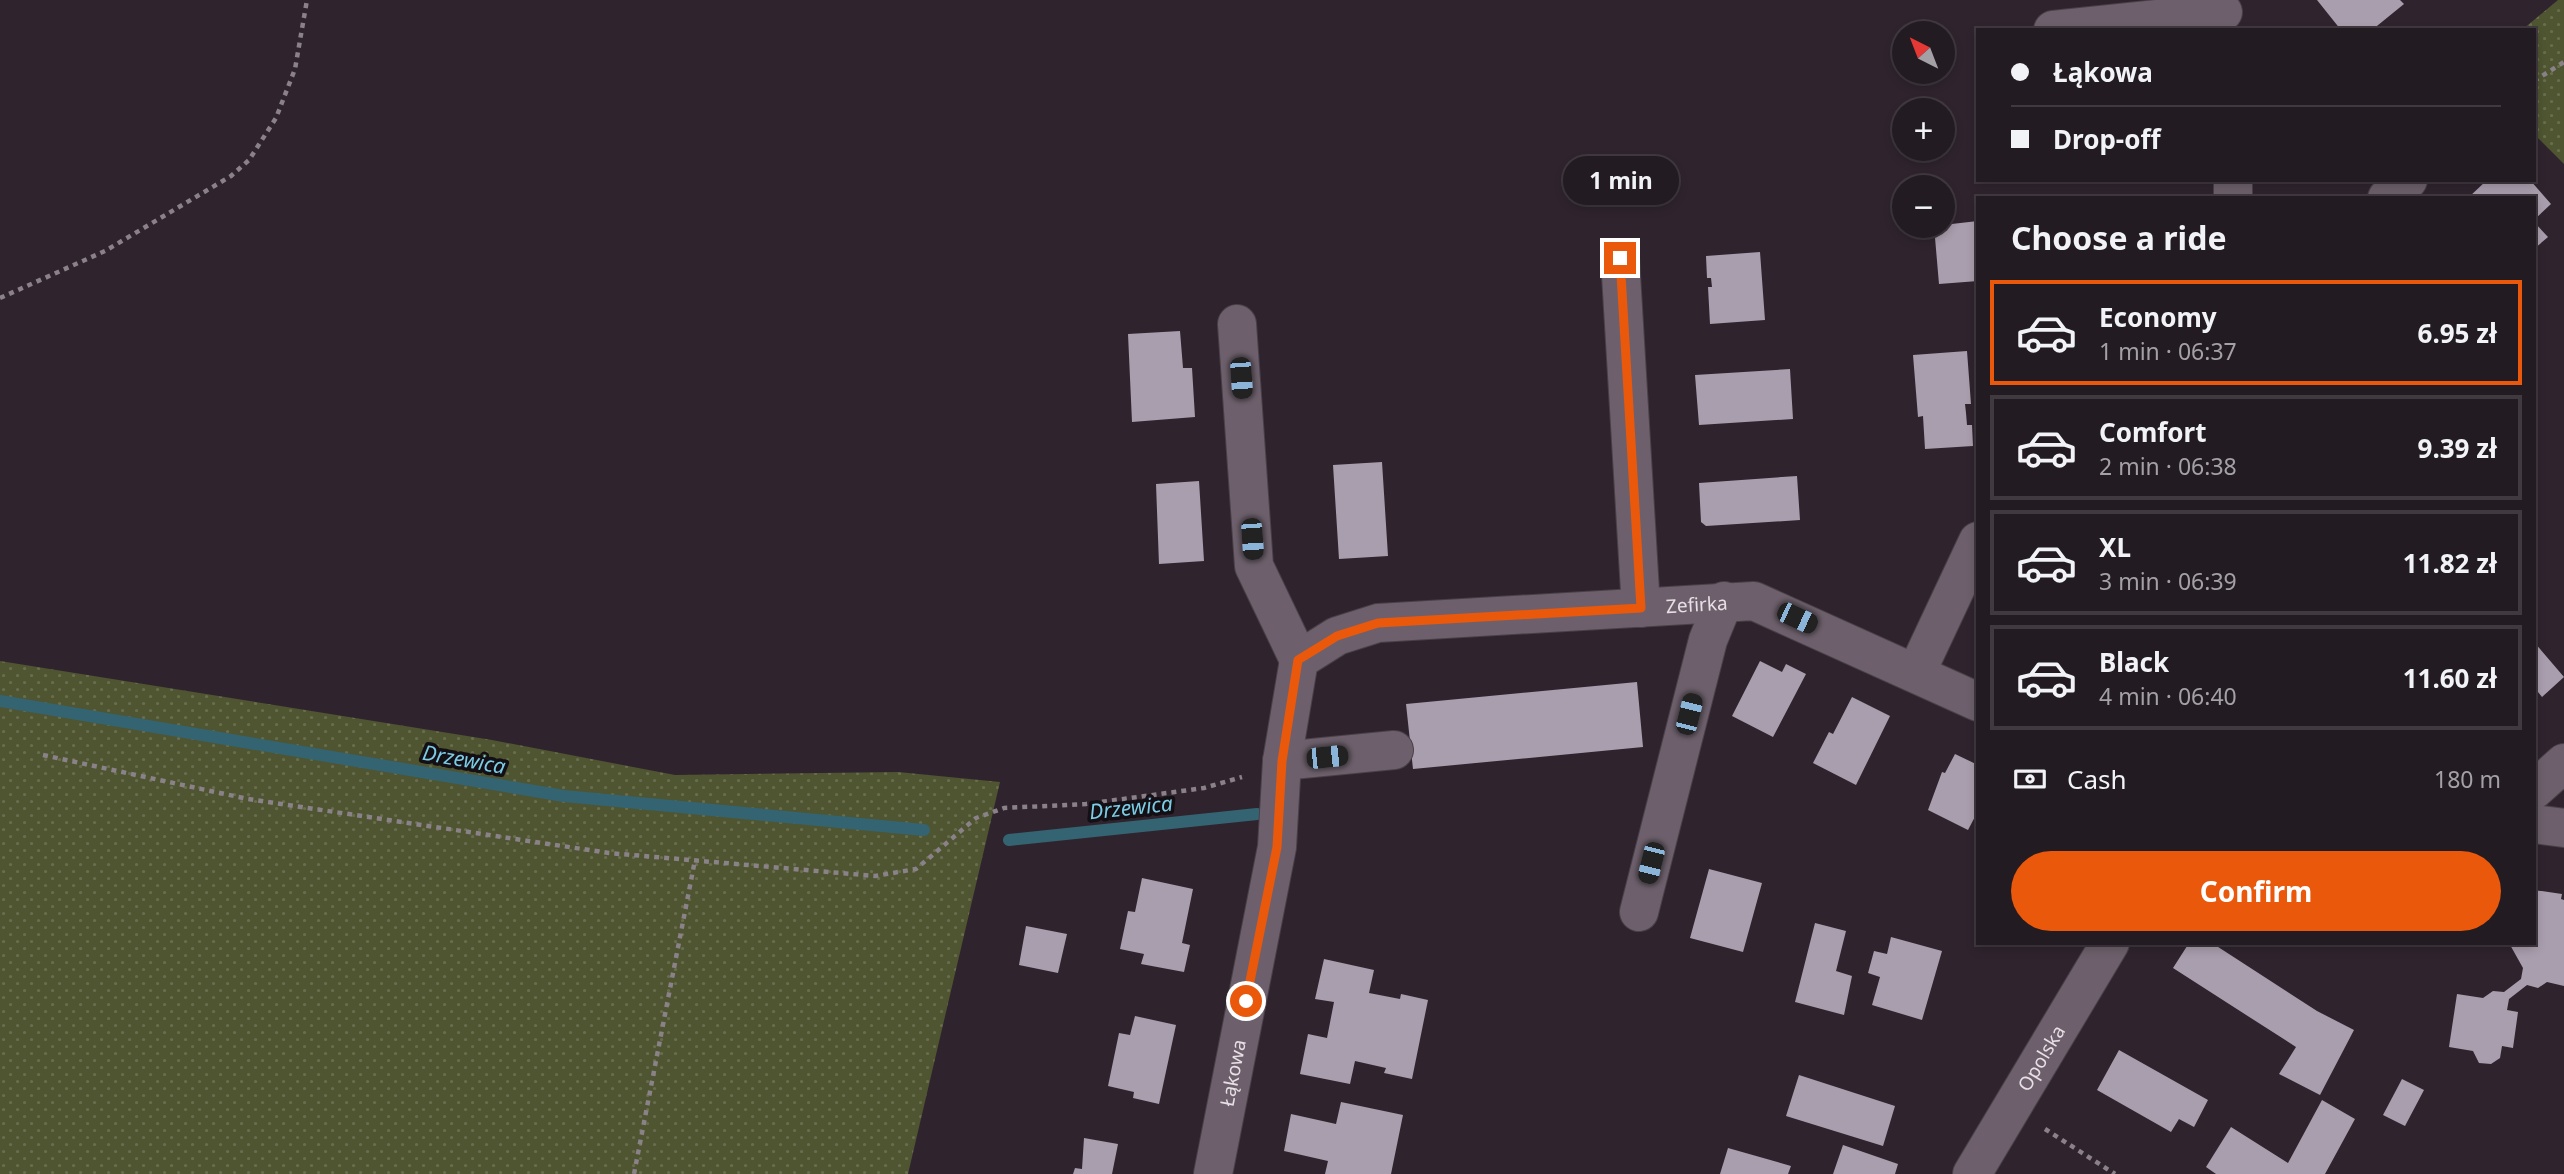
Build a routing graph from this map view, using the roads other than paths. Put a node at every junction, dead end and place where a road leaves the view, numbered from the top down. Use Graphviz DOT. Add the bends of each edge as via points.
graph roads {
  1 [pos="2224,14"];
  2 [pos="2074,28"];
  3 [pos="2406,182"];
  4 [pos="2389,196"];
  5 [pos="1620,258"];
  6 [pos="1237,324"];
  7 [pos="1976,545"];
  8 [pos="1724,601"];
  9 [pos="1641,608"];
  10 [pos="1298,660"];
  11 [pos="1916,673"];
  12 [pos="1976,701"];
  13 [pos="1394,750"];
  14 [pos="1282,761"];
  15 [pos="2564,763"];
  16 [pos="2536,788"];
  17 [pos="2536,824"];
  18 [pos="2564,828"];
  19 [pos="1639,912"];
  20 [pos="2109,945"];
  21 [pos="1213,1174"];
  22 [pos="1972,1174"];
  1 -- 2 [label="street"];
  3 -- 4 [label="street"];
  5 -- 9 [label="street"];
  6 -- 10 [label="street" via="1254,566"];
  7 -- 11 [label="street"];
  8 -- 9 [label="street, Zefirka"];
  8 -- 11 [label="street, Zefirka" via="1754,601"];
  8 -- 19 [label="street" via="1708,640"];
  9 -- 10 [label="street, Zefirka" via="1378,623 1337,636"];
  10 -- 14 [label="street"];
  11 -- 12 [label="street, Zefirka"];
  13 -- 14 [label="street"];
  14 -- 21 [label="street, Łąkowa" via="1277,847"];
  15 -- 16 [label="street"];
  17 -- 18 [label="street"];
  20 -- 22 [label="street, Opolska"];
}
